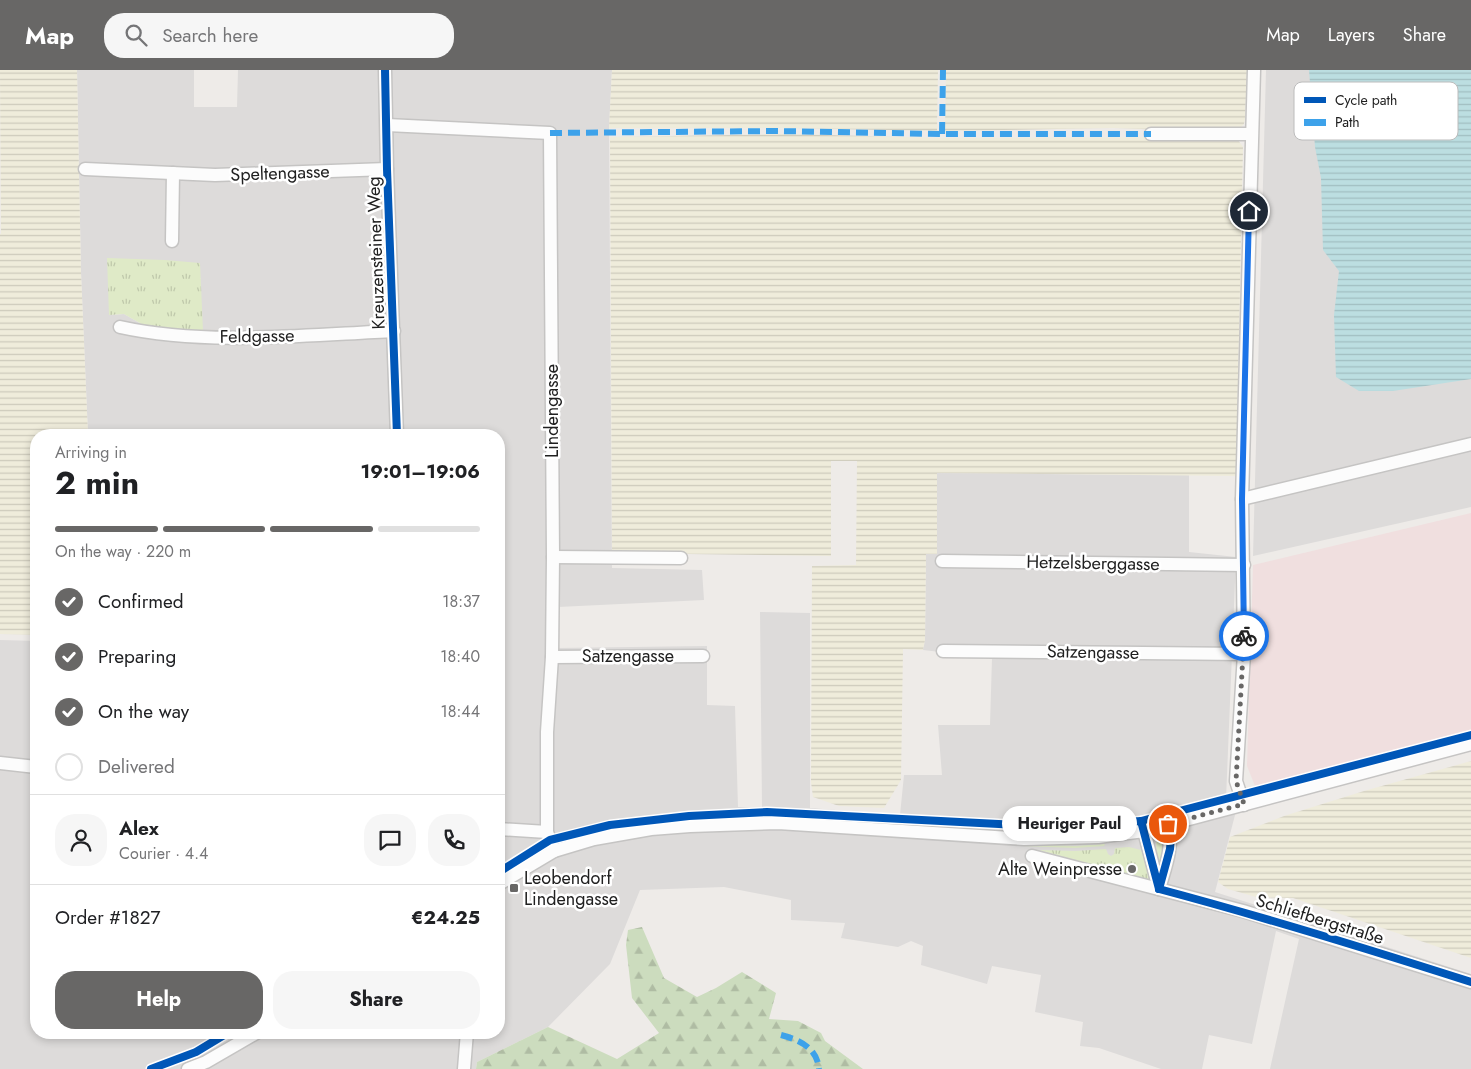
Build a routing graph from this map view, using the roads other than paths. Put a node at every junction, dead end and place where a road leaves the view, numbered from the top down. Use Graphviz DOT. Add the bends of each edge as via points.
graph roads {
  1 [pos="385,70"];
  2 [pos="1254,70"];
  3 [pos="387,125"];
  4 [pos="1151,134"];
  5 [pos="1251,134"];
  6 [pos="85,169"];
  7 [pos="387,169"];
  8 [pos="173,173"];
  9 [pos="172,241"];
  10 [pos="120,327"];
  11 [pos="394,332"];
  12 [pos="397,429"];
  13 [pos="1471,444"];
  14 [pos="1242,499"];
  15 [pos="552,557"];
  16 [pos="681,558"];
  17 [pos="942,560"];
  18 [pos="1244,565"];
  19 [pos="943,651"];
  20 [pos="1244,654"];
  21 [pos="703,656"];
  22 [pos="552,657"];
  23 [pos="1471,744"];
  24 [pos="0,763"];
  25 [pos="30,766"];
  26 [pos="1244,804"];
  27 [pos="1168,824"];
  28 [pos="505,829"];
  29 [pos="1144,831"];
  30 [pos="547,832"];
  31 [pos="554,851"];
  32 [pos="1032,856"];
  33 [pos="505,880"];
  34 [pos="1159,889"];
  35 [pos="1471,982"];
  36 [pos="246,1039"];
  37 [pos="466,1039"];
  38 [pos="188,1069"];
  39 [pos="464,1069"];
  1 -- 3 [label="street, Kreuzensteiner Weg"];
  2 -- 5 [label="street"];
  3 -- 7 [label="street, Kreuzensteiner Weg"];
  3 -- 15 [label="street, Lindengasse" via="550,133"];
  4 -- 5 [label="street"];
  5 -- 14 [label="street"];
  6 -- 8 [label="street, Speltengasse"];
  7 -- 8 [label="street, Speltengasse"];
  7 -- 11 [label="street, Kreuzensteiner Weg"];
  8 -- 9 [label="street"];
  10 -- 11 [label="street, Feldgasse" via="196,337"];
  11 -- 12 [label="street, Kreuzensteiner Weg"];
  13 -- 14 [label="street"];
  14 -- 18 [label="street"];
  15 -- 16 [label="street"];
  15 -- 22 [label="street, Lindengasse"];
  17 -- 18 [label="street, Hetzelsberggasse"];
  18 -- 20 [label="street"];
  19 -- 20 [label="street, Satzengasse"];
  20 -- 26 [label="street" via="1236,781"];
  21 -- 22 [label="street, Satzengasse"];
  22 -- 30 [label="street, Lindengasse" via="547,732"];
  23 -- 26 [label="street"];
  24 -- 25 [label="street"];
  26 -- 27 [label="street"];
  27 -- 29 [label="street"];
  27 -- 34 [label="street" via="1170,849"];
  28 -- 30 [label="street"];
  29 -- 31 [label="street" via="1098,837 1024,839 826,825 732,824 651,829 594,839"];
  29 -- 34 [label="street"];
  30 -- 31 [label="street, Lindengasse"];
  31 -- 33 [label="street"];
  32 -- 34 [label="street, Schliefbergstraße"];
  34 -- 35 [label="street, Schliefbergstraße" via="1327,936"];
  36 -- 38 [label="street"];
  37 -- 39 [label="street"];
}
